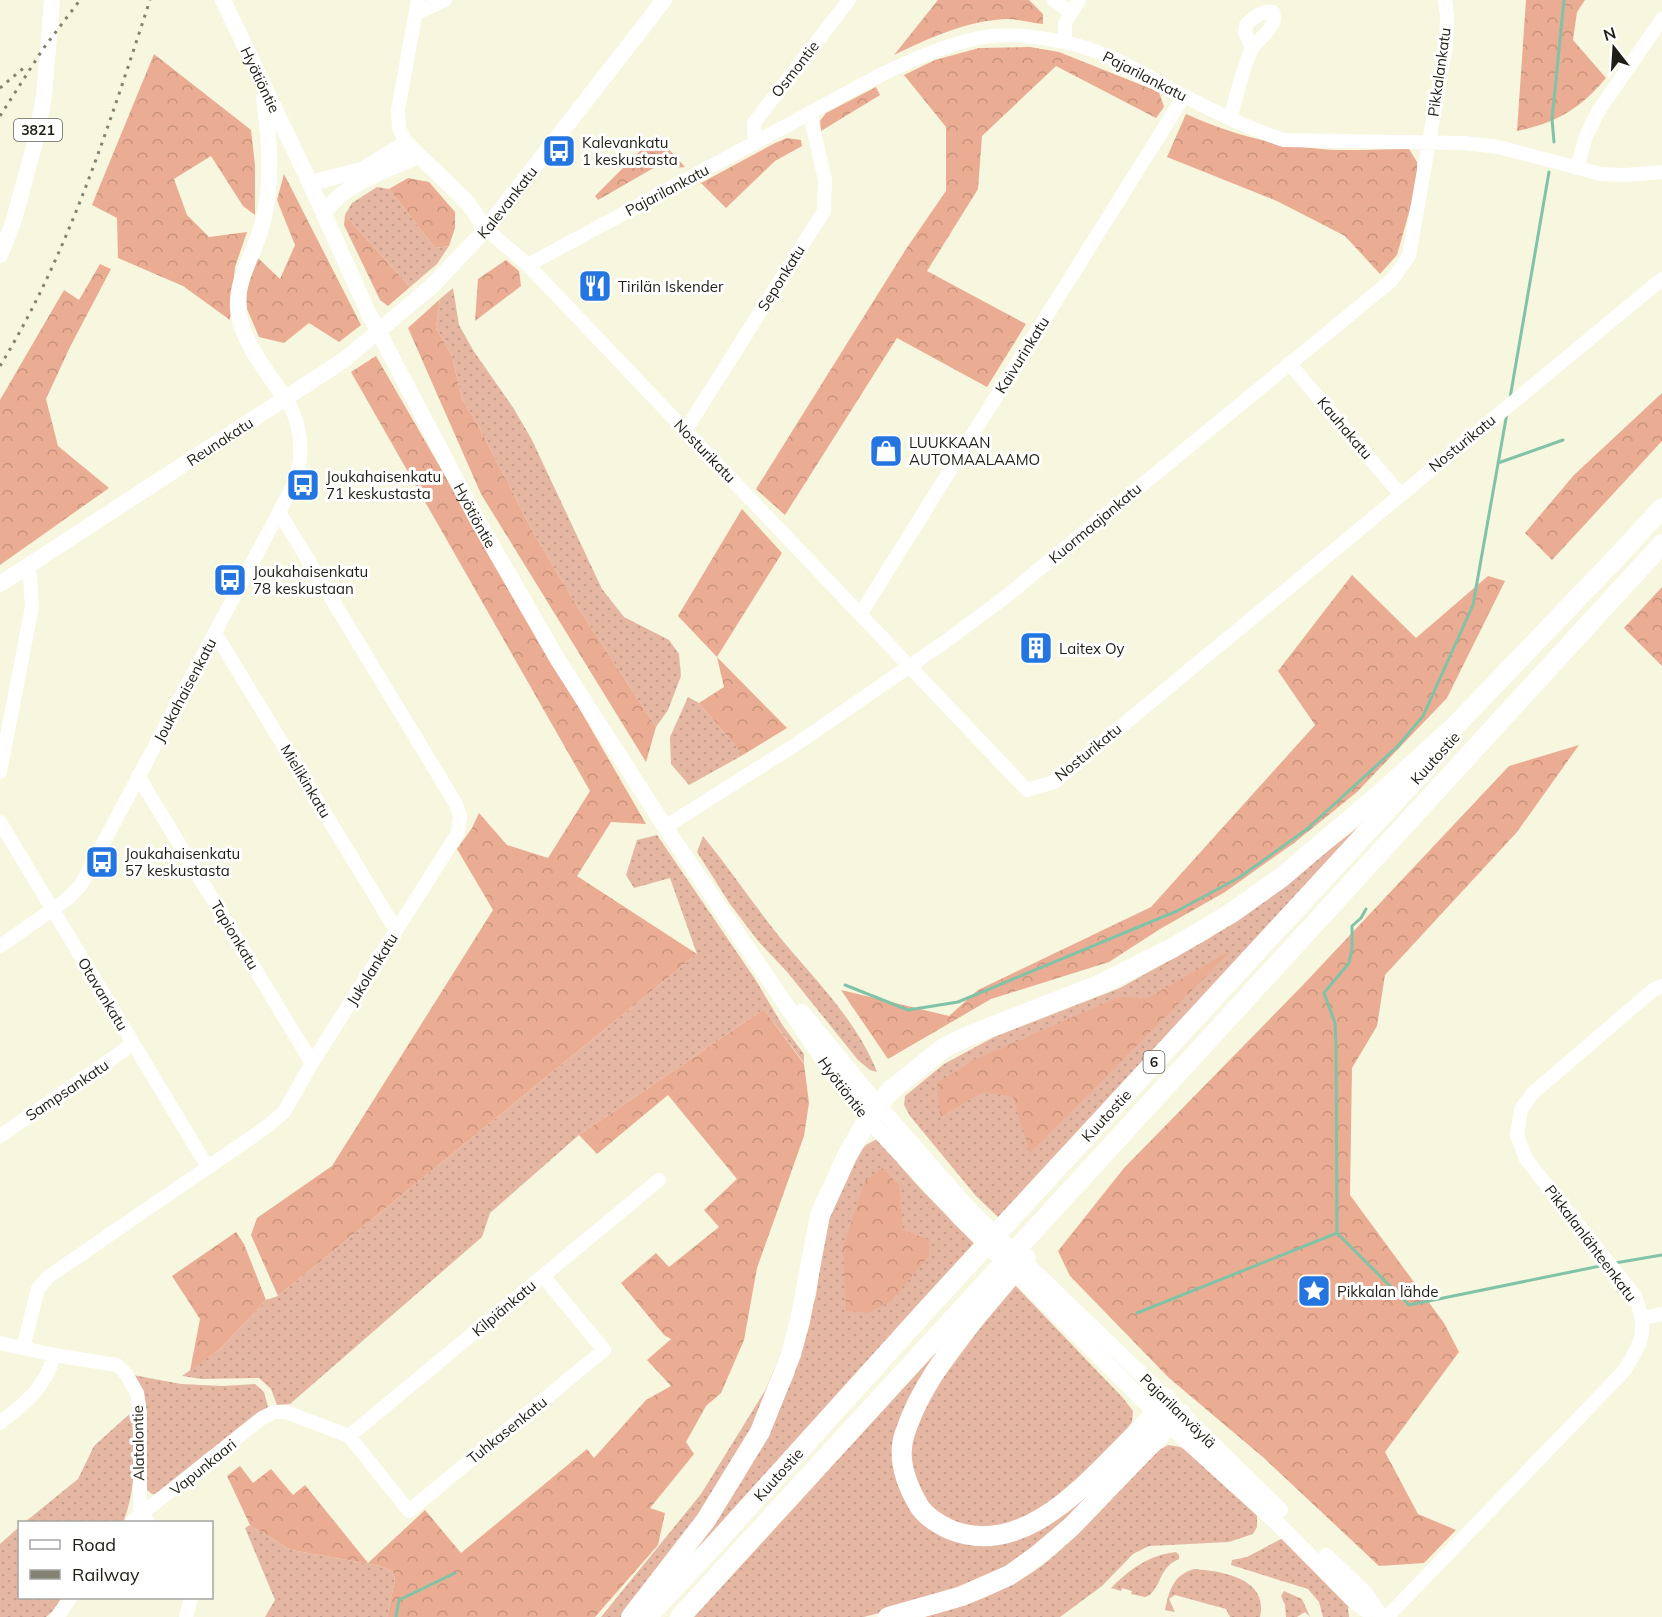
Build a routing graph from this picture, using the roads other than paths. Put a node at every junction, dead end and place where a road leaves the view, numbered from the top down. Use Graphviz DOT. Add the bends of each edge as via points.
graph roads {
  1 [pos="52,0"];
  2 [pos="223,0"];
  3 [pos="445,0"];
  4 [pos="664,0"];
  5 [pos="849,0"];
  6 [pos="1054,0"];
  7 [pos="1079,0"];
  8 [pos="1445,0"];
  9 [pos="417,6"];
  10 [pos="1071,14"];
  11 [pos="1662,18"];
  12 [pos="1065,42"];
  13 [pos="1252,48"];
  14 [pos="262,81"];
  15 [pos="1184,96"];
  16 [pos="812,112"];
  17 [pos="1230,118"];
  18 [pos="757,141"];
  19 [pos="1428,143"];
  20 [pos="406,144"];
  21 [pos="419,156"];
  22 [pos="1577,168"];
  23 [pos="1662,172"];
  24 [pos="310,183"];
  25 [pos="324,215"];
  26 [pos="486,229"];
  27 [pos="0,255"];
  28 [pos="528,265"];
  29 [pos="1662,279"];
  30 [pos="432,286"];
  31 [pos="1289,363"];
  32 [pos="285,398"];
  33 [pos="685,431"];
  34 [pos="1400,494"];
  35 [pos="1662,508"];
  36 [pos="279,512"];
  37 [pos="1662,544"];
  38 [pos="1617,557"];
  39 [pos="26,567"];
  40 [pos="0,584"];
  41 [pos="861,614"];
  42 [pos="215,633"];
  43 [pos="908,666"];
  44 [pos="0,772"];
  45 [pos="138,776"];
  46 [pos="0,822"];
  47 [pos="665,827"];
  48 [pos="53,910"];
  49 [pos="1323,914"];
  50 [pos="396,930"];
  51 [pos="0,946"];
  52 [pos="1662,986"];
  53 [pos="134,1044"];
  54 [pos="312,1063"];
  55 [pos="873,1112"];
  56 [pos="0,1136"];
  57 [pos="207,1166"];
  58 [pos="659,1180"];
  59 [pos="964,1213"];
  60 [pos="543,1276"];
  61 [pos="1662,1314"];
  62 [pos="1643,1318"];
  63 [pos="0,1343"];
  64 [pos="23,1347"];
  65 [pos="54,1355"];
  66 [pos="1168,1412"];
  67 [pos="0,1423"];
  68 [pos="349,1436"];
  69 [pos="140,1520"];
  70 [pos="69,1599"];
  71 [pos="191,1599"];
  72 [pos="57,1617"];
  73 [pos="186,1617"];
  74 [pos="631,1617"];
  75 [pos="647,1617"];
  76 [pos="680,1617"];
  77 [pos="888,1617"];
  78 [pos="1380,1617"];
  79 [pos="1387,1617"];
  1 -- 27 [label="main road, 3821" via="44,96 36,139"];
  2 -- 14 [label="main road, Hyötiöntie"];
  3 -- 9 [label="street"];
  4 -- 26 [label="main road, Kalevankatu"];
  5 -- 18 [label="street, Osmontie" via="754,123"];
  6 -- 10 [label="street"];
  7 -- 10 [label="street"];
  8 -- 19 [label="street, Pikkalankatu" via="1446,45"];
  9 -- 20 [label="street" via="398,110 399,128"];
  10 -- 12 [label="street" via="1065,24"];
  11 -- 22 [label="street" via="1599,110"];
  12 -- 15 [label="street, Pajarilankatu" via="1125,63"];
  12 -- 16 [label="street, Pajarilankatu" via="1008,36 977,38 941,48"];
  13 -- 17 [label="street"];
  14 -- 24 [label="main road, Hyötiöntie"];
  14 -- 32 [label="main road" via="270,184 262,226 245,268 238,309 250,346"];
  15 -- 17 [label="street, Pajarilankatu"];
  15 -- 41 [label="street, Kaivurinkatu"];
  16 -- 18 [label="street, Pajarilankatu"];
  16 -- 33 [label="street, Seponkatu" via="825,180 824,211"];
  17 -- 19 [label="street, Pajarilankatu" via="1284,140"];
  18 -- 28 [label="street, Pajarilankatu"];
  19 -- 22 [label="street, Pajarilankatu" via="1499,147"];
  19 -- 31 [label="street, Kuormaajankatu" via="1409,256 1401,270"];
  20 -- 21 [label="main road"];
  20 -- 24 [label="main road" via="362,170"];
  21 -- 25 [label="main road" via="339,195"];
  21 -- 26 [label="main road" via="467,202"];
  22 -- 23 [label="street, Pajarilankatu" via="1613,174"];
  24 -- 25 [label="main road, Hyötiöntie"];
  25 -- 47 [label="main road, Hyötiöntie" via="368,312 478,521 558,660"];
  26 -- 28 [label="street, Nosturikatu"];
  26 -- 30 [label="main road, Kalevankatu"];
  28 -- 33 [label="street, Nosturikatu"];
  29 -- 34 [label="street, Nosturikatu"];
  30 -- 32 [label="main road, Reunakatu" via="344,360"];
  31 -- 34 [label="street, Kauhakatu"];
  31 -- 43 [label="street, Kuormaajankatu" via="1004,598"];
  32 -- 36 [label="street, Joukahaisenkatu" via="296,417 300,453 297,475"];
  32 -- 39 [label="main road, Reunakatu"];
  33 -- 41 [label="street, Nosturikatu"];
  34 -- 43 [label="street, Nosturikatu" via="1054,782 1027,790"];
  35 -- 38 [label="highway, Kuutostie / 6"];
  36 -- 42 [label="street, Joukahaisenkatu"];
  36 -- 50 [label="street, Jukolankatu" via="460,816 458,833"];
  37 -- 49 [label="highway, Kuutostie / 6"];
  38 -- 55 [label="highway" via="1455,726 1282,877 1230,914 1101,984 945,1047 890,1091"];
  38 -- 75 [label="highway, Kuutostie / 6"];
  39 -- 40 [label="main road, Reunakatu"];
  39 -- 44 [label="street" via="32,607"];
  41 -- 43 [label="street, Nosturikatu"];
  42 -- 45 [label="street, Joukahaisenkatu"];
  42 -- 50 [label="street, Mielikinkatu"];
  43 -- 47 [label="street, Kuormaajankatu" via="795,745"];
  45 -- 48 [label="street, Joukahaisenkatu" via="81,885"];
  45 -- 54 [label="street, Tapionkatu"];
  46 -- 48 [label="street, Otavankatu"];
  47 -- 55 [label="main road, Hyötiöntie" via="743,941 845,1062"];
  48 -- 51 [label="street, Joukahaisenkatu"];
  48 -- 53 [label="street, Otavankatu"];
  49 -- 66 [label="highway" via="1031,1251 946,1356 920,1397 904,1434 901,1464 922,1510 941,1526 963,1534 1000,1535 1034,1523 1064,1504"];
  49 -- 76 [label="highway, Kuutostie / 6"];
  50 -- 54 [label="street, Jukolankatu"];
  52 -- 62 [label="street, Pikkalanlähteenkatu" via="1533,1093 1521,1109 1517,1135 1526,1159 1635,1296"];
  53 -- 56 [label="street, Sampsankatu"];
  53 -- 57 [label="street, Otavankatu"];
  54 -- 57 [label="street, Jukolankatu" via="284,1112"];
  55 -- 59 [label="main road, Hyötiöntie"];
  55 -- 74 [label="highway" via="820,1215 791,1354 760,1432 706,1520"];
  57 -- 64 [label="street, Jukolankatu" via="48,1277 38,1289"];
  58 -- 60 [label="street, Kilpiänkatu"];
  59 -- 66 [label="main road, Pajarilanväylä"];
  60 -- 68 [label="street, Kilpiänkatu"];
  60 -- 68 [label="street, Tuhkasenkatu" via="604,1350 409,1511"];
  61 -- 62 [label="street"];
  62 -- 79 [label="street, Pikkalanlähteenkatu" via="1636,1353 1624,1371"];
  63 -- 64 [label="street"];
  64 -- 65 [label="street"];
  65 -- 67 [label="street" via="50,1372 37,1392"];
  65 -- 69 [label="street, Alatalontie" via="117,1365 137,1393"];
  66 -- 77 [label="highway" via="1072,1526 1039,1554 1010,1575 962,1596"];
  66 -- 78 [label="main road, Pajarilanväylä" via="1356,1603"];
  68 -- 69 [label="street, Vapunkaari" via="286,1412 274,1412"];
  70 -- 72 [label="street"];
  71 -- 73 [label="street"];
}
